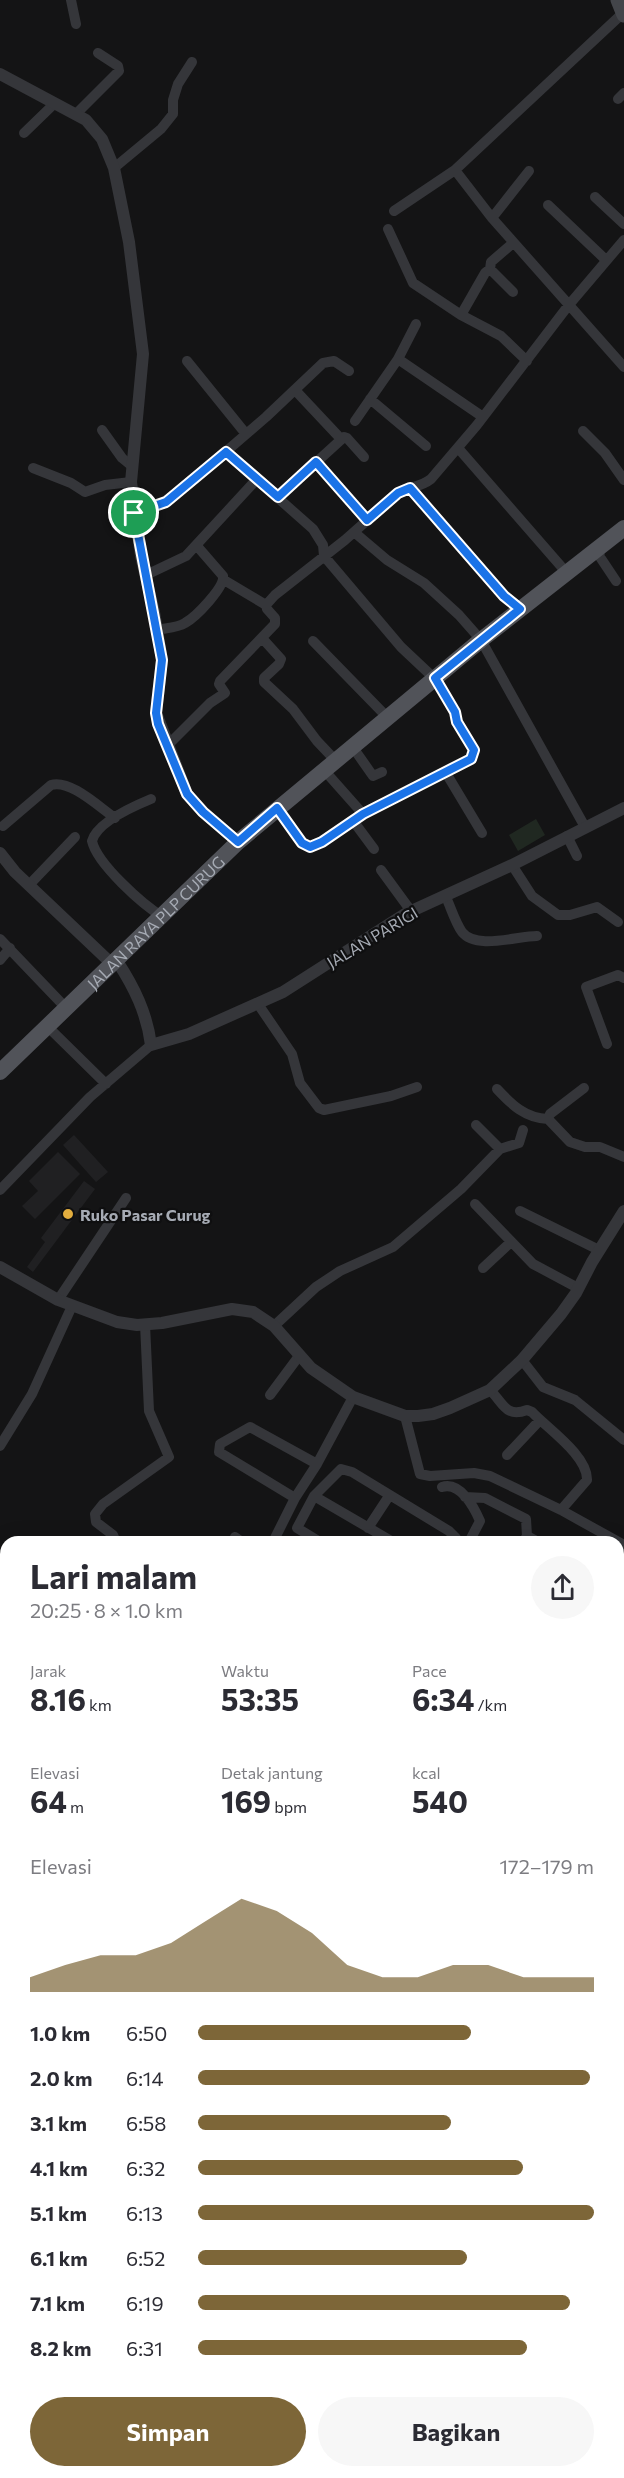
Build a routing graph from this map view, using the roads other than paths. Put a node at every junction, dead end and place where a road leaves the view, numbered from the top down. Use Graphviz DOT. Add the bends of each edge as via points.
graph roads {
  1 [pos="70,0"];
  2 [pos="622,7"];
  3 [pos="76,24"];
  4 [pos="98,52"];
  5 [pos="192,62"];
  6 [pos="0,74"];
  7 [pos="55,103"];
  8 [pos="77,113"];
  9 [pos="24,133"];
  10 [pos="114,168"];
  11 [pos="455,170"];
  12 [pos="529,171"];
  13 [pos="595,196"];
  14 [pos="548,206"];
  15 [pos="394,211"];
  16 [pos="622,217"];
  17 [pos="492,218"];
  18 [pos="388,229"];
  19 [pos="624,240"];
  20 [pos="513,243"];
  21 [pos="606,260"];
  22 [pos="490,269"];
  23 [pos="513,292"];
  24 [pos="568,306"];
  25 [pos="461,315"];
  26 [pos="416,324"];
  27 [pos="398,359"];
  28 [pos="188,361"];
  29 [pos="527,361"];
  30 [pos="624,367"];
  31 [pos="349,371"];
  32 [pos="295,390"];
  33 [pos="370,399"];
  34 [pos="483,417"];
  35 [pos="355,421"];
  36 [pos="102,430"];
  37 [pos="583,431"];
  38 [pos="246,434"];
  39 [pos="341,439"];
  40 [pos="426,446"];
  41 [pos="458,448"];
  42 [pos="226,452"];
  43 [pos="363,457"];
  44 [pos="316,462"];
  45 [pos="133,467"];
  46 [pos="33,468"];
  47 [pos="257,479"];
  48 [pos="624,480"];
  49 [pos="131,482"];
  50 [pos="410,488"];
  51 [pos="278,497"];
  52 [pos="134,513"];
  53 [pos="367,520"];
  54 [pos="624,528"];
  55 [pos="354,532"];
  56 [pos="196,546"];
  57 [pos="598,547"];
  58 [pos="324,556"];
  59 [pos="566,572"];
  60 [pos="146,575"];
  61 [pos="224,580"];
  62 [pos="616,581"];
  63 [pos="266,605"];
  64 [pos="520,609"];
  65 [pos="157,630"];
  66 [pos="262,638"];
  67 [pos="481,640"];
  68 [pos="313,641"];
  69 [pos="435,678"];
  70 [pos="388,718"];
  71 [pos="168,744"];
  72 [pos="352,746"];
  73 [pos="330,765"];
  74 [pos="382,772"];
  75 [pos="446,773"];
  76 [pos="151,799"];
  77 [pos="277,808"];
  78 [pos="624,808"];
  79 [pos="363,814"];
  80 [pos="114,818"];
  81 [pos="354,822"];
  82 [pos="3,826"];
  83 [pos="585,827"];
  84 [pos="482,833"];
  85 [pos="567,836"];
  86 [pos="75,837"];
  87 [pos="238,842"];
  88 [pos="374,849"];
  89 [pos="577,856"];
  90 [pos="1,858"];
  91 [pos="512,865"];
  92 [pos="381,870"];
  93 [pos="28,885"];
  94 [pos="446,897"];
  95 [pos="411,911"];
  96 [pos="163,917"];
  97 [pos="618,922"];
  98 [pos="537,936"];
  99 [pos="0,939"];
  100 [pos="10,948"];
  101 [pos="0,960"];
  102 [pos="115,963"];
  103 [pos="624,978"];
  104 [pos="258,1004"];
  105 [pos="67,1009"];
  106 [pos="48,1027"];
  107 [pos="607,1044"];
  108 [pos="151,1045"];
  109 [pos="1,1070"];
  110 [pos="106,1084"];
  111 [pos="417,1087"];
  112 [pos="584,1088"];
  113 [pos="497,1089"];
  114 [pos="548,1119"];
  115 [pos="477,1125"];
  116 [pos="524,1130"];
  117 [pos="500,1149"];
  118 [pos="624,1157"];
  119 [pos="0,1190"];
  120 [pos="126,1198"];
  121 [pos="475,1204"];
  122 [pos="520,1211"];
  123 [pos="624,1211"];
  124 [pos="511,1242"];
  125 [pos="599,1250"];
  126 [pos="0,1267"];
  127 [pos="483,1268"];
  128 [pos="578,1288"];
  129 [pos="58,1300"];
  130 [pos="72,1306"];
  131 [pos="145,1324"];
  132 [pos="274,1326"];
  133 [pos="299,1356"];
  134 [pos="522,1360"];
  135 [pos="490,1390"];
  136 [pos="270,1395"];
  137 [pos="353,1397"];
  138 [pos="405,1416"];
  139 [pos="540,1419"];
  140 [pos="624,1440"];
  141 [pos="0,1446"];
  142 [pos="507,1455"];
  143 [pos="317,1464"];
  144 [pos="442,1487"];
  145 [pos="314,1496"];
  146 [pos="389,1496"];
  147 [pos="465,1497"];
  148 [pos="295,1498"];
  149 [pos="492,1500"];
  150 [pos="561,1510"];
  151 [pos="480,1521"];
  152 [pos="368,1528"];
  153 [pos="113,1536"];
  154 [pos="276,1536"];
  155 [pos="311,1536"];
  156 [pos="382,1536"];
  157 [pos="454,1536"];
  158 [pos="471,1536"];
  159 [pos="525,1536"];
  160 [pos="608,1536"];
  1 -- 3 [label="street"];
  2 -- 11 [label="street"];
  4 -- 8 [label="street" via="118,66 118,71"];
  5 -- 10 [label="street" via="178,84 172,114 161,129"];
  6 -- 7 [label="street"];
  7 -- 8 [label="street"];
  7 -- 9 [label="street"];
  8 -- 10 [label="street" via="102,139"];
  10 -- 45 [label="street" via="129,242 143,354"];
  11 -- 15 [label="street"];
  11 -- 17 [label="street"];
  12 -- 17 [label="street"];
  13 -- 16 [label="street"];
  14 -- 21 [label="street"];
  17 -- 20 [label="street"];
  18 -- 25 [label="street" via="413,283"];
  19 -- 21 [label="street"];
  20 -- 22 [label="street" via="491,262"];
  20 -- 24 [label="street"];
  21 -- 24 [label="street"];
  22 -- 23 [label="street"];
  22 -- 25 [label="street"];
  24 -- 29 [label="street"];
  24 -- 30 [label="street"];
  25 -- 29 [label="street" via="501,336"];
  26 -- 27 [label="street"];
  27 -- 33 [label="street"];
  27 -- 34 [label="street"];
  28 -- 38 [label="street"];
  29 -- 34 [label="street"];
  31 -- 32 [label="street" via="329,361"];
  32 -- 38 [label="street"];
  32 -- 39 [label="street"];
  33 -- 35 [label="street"];
  33 -- 40 [label="street"];
  34 -- 41 [label="street"];
  36 -- 45 [label="street"];
  37 -- 48 [label="street"];
  38 -- 42 [label="street"];
  39 -- 43 [label="street" via="347,438"];
  39 -- 44 [label="street"];
  41 -- 50 [label="street" via="431,480"];
  41 -- 59 [label="street"];
  42 -- 47 [label="street"];
  42 -- 52 [label="street" via="166,502"];
  44 -- 51 [label="street"];
  44 -- 53 [label="street"];
  45 -- 49 [label="street"];
  46 -- 49 [label="street" via="85,492"];
  47 -- 51 [label="street"];
  47 -- 56 [label="street"];
  49 -- 52 [label="street"];
  50 -- 53 [label="street" via="398,493"];
  50 -- 64 [label="street" via="504,596"];
  51 -- 58 [label="street" via="318,536 324,545"];
  52 -- 60 [label="street"];
  53 -- 55 [label="street"];
  54 -- 57 [label="main road, JALAN RAYA PLP CURUG"];
  55 -- 58 [label="street"];
  55 -- 67 [label="street" via="387,560 424,583"];
  56 -- 60 [label="street" via="180,559"];
  56 -- 61 [label="street"];
  57 -- 59 [label="main road, JALAN RAYA PLP CURUG"];
  57 -- 62 [label="street"];
  58 -- 63 [label="street"];
  58 -- 69 [label="street" via="401,647"];
  59 -- 64 [label="main road, JALAN RAYA PLP CURUG"];
  60 -- 65 [label="street"];
  61 -- 63 [label="street"];
  61 -- 65 [label="street" via="185,623"];
  63 -- 66 [label="street" via="276,622"];
  64 -- 67 [label="main road, JALAN RAYA PLP CURUG"];
  65 -- 71 [label="street" via="162,660 156,713"];
  66 -- 71 [label="street" via="220,681 225,693"];
  66 -- 73 [label="street" via="281,658 264,682 317,741"];
  67 -- 69 [label="main road, JALAN RAYA PLP CURUG"];
  67 -- 83 [label="street"];
  68 -- 70 [label="street"];
  69 -- 70 [label="main road, JALAN RAYA PLP CURUG"];
  69 -- 75 [label="street" via="474,750 471,759"];
  70 -- 72 [label="main road, JALAN RAYA PLP CURUG"];
  71 -- 87 [label="street" via="187,794"];
  72 -- 73 [label="main road, JALAN RAYA PLP CURUG"];
  72 -- 74 [label="street" via="373,776"];
  73 -- 77 [label="main road, JALAN RAYA PLP CURUG"];
  73 -- 79 [label="street"];
  75 -- 79 [label="street"];
  75 -- 84 [label="street"];
  76 -- 80 [label="street"];
  77 -- 81 [label="street" via="308,848"];
  77 -- 87 [label="main road, JALAN RAYA PLP CURUG"];
  78 -- 83 [label="street, JALAN PARIGI"];
  79 -- 81 [label="street"];
  80 -- 82 [label="street" via="71,787 59,783 51,785"];
  80 -- 96 [label="street" via="98,830 93,846 122,883"];
  81 -- 88 [label="street"];
  83 -- 85 [label="street, JALAN PARIGI"];
  85 -- 89 [label="street"];
  85 -- 91 [label="street, JALAN PARIGI"];
  86 -- 93 [label="street"];
  87 -- 96 [label="main road, JALAN RAYA PLP CURUG"];
  90 -- 93 [label="street"];
  91 -- 94 [label="street, JALAN PARIGI"];
  91 -- 97 [label="street" via="532,896 558,915 596,907"];
  92 -- 95 [label="street"];
  93 -- 102 [label="street"];
  94 -- 95 [label="street, JALAN PARIGI"];
  94 -- 98 [label="street" via="460,929 469,938 490,941"];
  95 -- 104 [label="street, JALAN PARIGI" via="299,983"];
  96 -- 102 [label="main road, JALAN RAYA PLP CURUG"];
  99 -- 100 [label="street"];
  100 -- 101 [label="street"];
  100 -- 105 [label="street"];
  102 -- 105 [label="main road, JALAN RAYA PLP CURUG"];
  102 -- 108 [label="street" via="137,995"];
  103 -- 107 [label="street" via="618,975 586,987"];
  104 -- 108 [label="street, JALAN PARIGI" via="189,1034"];
  104 -- 111 [label="street" via="292,1054 300,1083 319,1108 391,1096"];
  105 -- 106 [label="main road, JALAN RAYA PLP CURUG"];
  106 -- 109 [label="main road, JALAN RAYA PLP CURUG"];
  106 -- 110 [label="street"];
  108 -- 110 [label="street, JALAN PARIGI"];
  110 -- 119 [label="street, JALAN PARIGI"];
  112 -- 114 [label="street"];
  113 -- 114 [label="street" via="519,1111 533,1118"];
  114 -- 118 [label="street" via="570,1142 600,1147"];
  115 -- 117 [label="street"];
  116 -- 117 [label="street" via="519,1143"];
  117 -- 132 [label="street" via="461,1189 386,1253 340,1271 316,1287"];
  120 -- 129 [label="street"];
  121 -- 124 [label="street"];
  122 -- 125 [label="street"];
  123 -- 125 [label="street"];
  124 -- 127 [label="street"];
  124 -- 128 [label="street" via="533,1264"];
  125 -- 128 [label="street"];
  126 -- 129 [label="street"];
  128 -- 134 [label="street"];
  129 -- 130 [label="street"];
  130 -- 131 [label="street" via="117,1322"];
  130 -- 141 [label="street" via="32,1394"];
  131 -- 132 [label="street" via="232,1309 253,1312"];
  131 -- 153 [label="street" via="149,1411 169,1457 103,1504 95,1514 96,1522"];
  132 -- 133 [label="street"];
  133 -- 136 [label="street"];
  133 -- 137 [label="street"];
  134 -- 135 [label="street"];
  134 -- 140 [label="street" via="543,1387 575,1400"];
  135 -- 138 [label="street" via="433,1414"];
  135 -- 139 [label="street" via="512,1413 529,1410"];
  137 -- 138 [label="street"];
  137 -- 143 [label="street"];
  138 -- 150 [label="street" via="420,1474 490,1476"];
  139 -- 142 [label="street"];
  139 -- 150 [label="street" via="574,1453 586,1472 586,1481"];
  143 -- 148 [label="street"];
  143 -- 148 [label="street" via="250,1427 220,1444 219,1452"];
  144 -- 147 [label="street" via="453,1486"];
  145 -- 146 [label="street" via="341,1469"];
  145 -- 152 [label="street"];
  145 -- 155 [label="street" via="297,1528"];
  146 -- 152 [label="street"];
  146 -- 157 [label="street"];
  147 -- 149 [label="street"];
  147 -- 151 [label="street"];
  148 -- 154 [label="street"];
  149 -- 151 [label="street"];
  149 -- 159 [label="street" via="526,1519"];
  150 -- 160 [label="street"];
  151 -- 158 [label="street"];
  152 -- 156 [label="street"];
}
